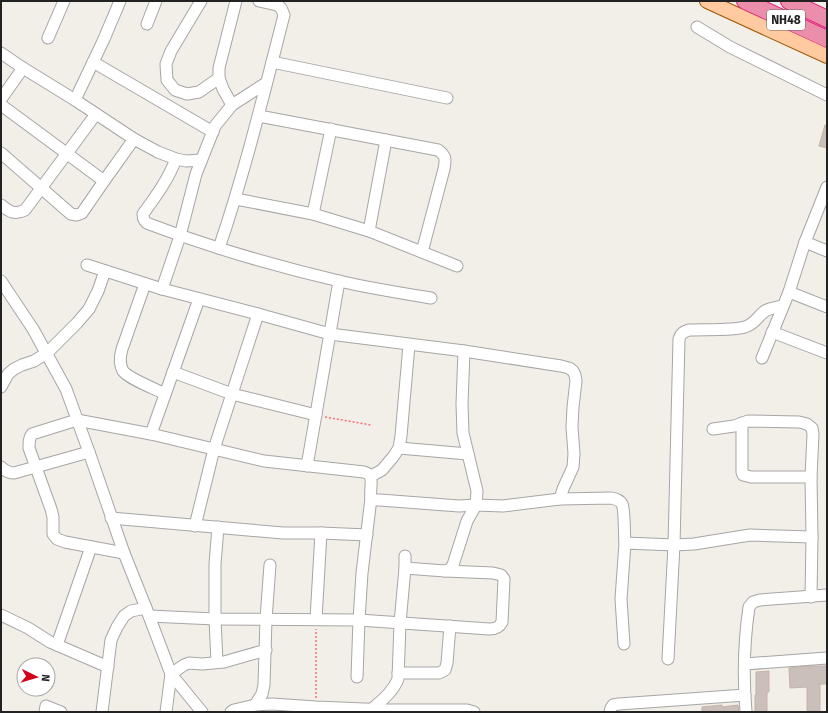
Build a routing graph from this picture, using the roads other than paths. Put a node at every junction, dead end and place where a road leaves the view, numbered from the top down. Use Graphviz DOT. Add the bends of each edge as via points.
graph roads {
  1 [pos="64,1"];
  2 [pos="120,1"];
  3 [pos="156,1"];
  4 [pos="201,1"];
  5 [pos="236,1"];
  6 [pos="259,1"];
  7 [pos="707,1"];
  8 [pos="745,1"];
  9 [pos="789,1"];
  10 [pos="827,19"];
  11 [pos="147,24"];
  12 [pos="697,27"];
  13 [pos="48,38"];
  14 [pos="827,39"];
  15 [pos="1,53"];
  16 [pos="827,56"];
  17 [pos="93,62"];
  18 [pos="272,62"];
  19 [pos="23,68"];
  20 [pos="219,78"];
  21 [pos="266,83"];
  22 [pos="827,95"];
  23 [pos="447,98"];
  24 [pos="1,99"];
  25 [pos="75,100"];
  26 [pos="1,105"];
  27 [pos="232,105"];
  28 [pos="96,114"];
  29 [pos="258,116"];
  30 [pos="331,129"];
  31 [pos="213,132"];
  32 [pos="134,139"];
  33 [pos="386,140"];
  34 [pos="1,153"];
  35 [pos="67,154"];
  36 [pos="176,159"];
  37 [pos="201,160"];
  38 [pos="104,181"];
  39 [pos="42,187"];
  40 [pos="827,187"];
  41 [pos="236,199"];
  42 [pos="1,205"];
  43 [pos="313,214"];
  44 [pos="369,230"];
  45 [pos="180,236"];
  46 [pos="804,242"];
  47 [pos="219,248"];
  48 [pos="827,251"];
  49 [pos="422,252"];
  50 [pos="87,264"];
  51 [pos="457,266"];
  52 [pos="105,271"];
  53 [pos="1,282"];
  54 [pos="339,282"];
  55 [pos="145,284"];
  56 [pos="162,289"];
  57 [pos="789,292"];
  58 [pos="431,298"];
  59 [pos="199,299"];
  60 [pos="783,306"];
  61 [pos="827,307"];
  62 [pos="258,314"];
  63 [pos="772,332"];
  64 [pos="330,334"];
  65 [pos="409,345"];
  66 [pos="464,351"];
  67 [pos="47,353"];
  68 [pos="827,353"];
  69 [pos="762,358"];
  70 [pos="174,372"];
  71 [pos="1,387"];
  72 [pos="165,394"];
  73 [pos="232,394"];
  74 [pos="316,416"];
  75 [pos="77,420"];
  76 [pos="742,423"];
  77 [pos="714,430"];
  78 [pos="151,434"];
  79 [pos="399,448"];
  80 [pos="214,449"];
  81 [pos="89,452"];
  82 [pos="468,454"];
  83 [pos="307,466"];
  84 [pos="1,467"];
  85 [pos="36,468"];
  86 [pos="370,476"];
  87 [pos="810,477"];
  88 [pos="371,498"];
  89 [pos="560,500"];
  90 [pos="476,505"];
  91 [pos="111,518"];
  92 [pos="195,526"];
  93 [pos="218,528"];
  94 [pos="321,533"];
  95 [pos="367,535"];
  96 [pos="812,537"];
  97 [pos="625,543"];
  98 [pos="674,545"];
  99 [pos="91,547"];
  100 [pos="124,553"];
  101 [pos="405,556"];
  102 [pos="270,565"];
  103 [pos="405,568"];
  104 [pos="445,571"];
  105 [pos="827,595"];
  106 [pos="811,597"];
  107 [pos="148,612"];
  108 [pos="3,618"];
  109 [pos="216,619"];
  110 [pos="266,619"];
  111 [pos="316,620"];
  112 [pos="359,620"];
  113 [pos="400,623"];
  114 [pos="450,626"];
  115 [pos="624,644"];
  116 [pos="58,645"];
  117 [pos="266,650"];
  118 [pos="827,658"];
  119 [pos="668,659"];
  120 [pos="217,662"];
  121 [pos="745,664"];
  122 [pos="108,667"];
  123 [pos="398,672"];
  124 [pos="171,674"];
  125 [pos="357,677"];
  126 [pos="745,695"];
  127 [pos="255,705"];
  128 [pos="371,710"];
  129 [pos="45,712"];
  130 [pos="61,712"];
  131 [pos="102,712"];
  132 [pos="166,712"];
  133 [pos="202,712"];
  134 [pos="231,712"];
  135 [pos="474,712"];
  136 [pos="610,712"];
  137 [pos="746,712"];
  1 -- 13 [label="street"];
  2 -- 17 [label="street"];
  3 -- 11 [label="street"];
  4 -- 20 [label="street" via="171,51 166,64 167,80 175,90 187,94 199,92"];
  5 -- 20 [label="street" via="219,68"];
  6 -- 18 [label="street" via="277,5 284,15"];
  7 -- 16 [label="main road"];
  8 -- 14 [label="highway, NH48"];
  9 -- 10 [label="highway, NH48"];
  12 -- 22 [label="street" via="730,47"];
  15 -- 19 [label="street"];
  17 -- 25 [label="street"];
  17 -- 31 [label="street"];
  18 -- 21 [label="street"];
  18 -- 23 [label="street"];
  19 -- 24 [label="street"];
  19 -- 25 [label="street"];
  20 -- 27 [label="street"];
  21 -- 27 [label="street"];
  21 -- 29 [label="street"];
  25 -- 28 [label="street"];
  26 -- 35 [label="street"];
  27 -- 31 [label="street"];
  28 -- 32 [label="street"];
  28 -- 35 [label="street"];
  29 -- 30 [label="street"];
  29 -- 41 [label="street"];
  30 -- 33 [label="street"];
  30 -- 43 [label="street"];
  31 -- 37 [label="street"];
  32 -- 36 [label="street"];
  32 -- 38 [label="street"];
  33 -- 44 [label="street"];
  33 -- 49 [label="street" via="438,150 444,154 444,169"];
  34 -- 39 [label="street"];
  35 -- 38 [label="street"];
  35 -- 39 [label="street"];
  36 -- 37 [label="street"];
  36 -- 45 [label="street" via="164,185 143,218 149,224"];
  37 -- 45 [label="street"];
  38 -- 39 [label="street" via="82,213 77,215 71,214"];
  39 -- 42 [label="street" via="25,210 19,213"];
  40 -- 46 [label="street"];
  41 -- 43 [label="street"];
  41 -- 47 [label="street"];
  43 -- 44 [label="street"];
  44 -- 49 [label="street"];
  45 -- 47 [label="street"];
  45 -- 56 [label="street"];
  46 -- 48 [label="street"];
  46 -- 57 [label="street"];
  47 -- 54 [label="street"];
  49 -- 51 [label="street"];
  50 -- 52 [label="street"];
  52 -- 55 [label="street"];
  52 -- 67 [label="street" via="89,309"];
  53 -- 67 [label="street"];
  54 -- 58 [label="street"];
  54 -- 64 [label="street"];
  55 -- 56 [label="street"];
  55 -- 72 [label="street" via="120,360 123,371 130,377"];
  56 -- 59 [label="street"];
  57 -- 60 [label="street"];
  57 -- 61 [label="street"];
  59 -- 62 [label="street"];
  59 -- 70 [label="street"];
  60 -- 63 [label="street"];
  60 -- 98 [label="street" via="765,311 754,323 744,327 689,330 680,334"];
  62 -- 64 [label="street"];
  62 -- 73 [label="street"];
  63 -- 68 [label="street"];
  63 -- 69 [label="street"];
  64 -- 65 [label="street"];
  64 -- 74 [label="street"];
  65 -- 66 [label="street"];
  65 -- 79 [label="street"];
  66 -- 82 [label="street" via="462,404"];
  66 -- 89 [label="street" via="561,366 573,371 576,381 572,427 573,467 562,489"];
  67 -- 71 [label="street" via="14,369"];
  67 -- 75 [label="street" via="66,389"];
  70 -- 72 [label="street"];
  70 -- 73 [label="street"];
  72 -- 78 [label="street"];
  73 -- 74 [label="street"];
  73 -- 80 [label="street"];
  74 -- 83 [label="street"];
  75 -- 78 [label="street"];
  75 -- 81 [label="street"];
  75 -- 85 [label="street" via="30,436 29,448"];
  76 -- 77 [label="street"];
  76 -- 87 [label="street" via="743,475 751,478"];
  76 -- 87 [label="street" via="748,421 807,424 812,428 813,434"];
  78 -- 80 [label="street"];
  79 -- 82 [label="street"];
  79 -- 86 [label="street" via="382,470"];
  80 -- 83 [label="street" via="264,461"];
  80 -- 92 [label="street"];
  81 -- 85 [label="street"];
  81 -- 91 [label="street"];
  82 -- 90 [label="street" via="477,491"];
  83 -- 86 [label="street" via="364,472"];
  84 -- 85 [label="street" via="10,473"];
  85 -- 99 [label="street" via="52,513 53,534 65,542"];
  86 -- 88 [label="street"];
  87 -- 96 [label="street"];
  88 -- 90 [label="street" via="458,506"];
  88 -- 95 [label="street"];
  89 -- 90 [label="street" via="503,506"];
  89 -- 97 [label="street" via="618,500 624,510"];
  90 -- 104 [label="street" via="467,521 453,565"];
  91 -- 92 [label="street"];
  91 -- 100 [label="street"];
  92 -- 93 [label="street"];
  93 -- 94 [label="street"];
  93 -- 109 [label="street" via="215,564"];
  94 -- 95 [label="street"];
  94 -- 111 [label="street"];
  95 -- 112 [label="street"];
  96 -- 98 [label="street" via="750,535"];
  96 -- 106 [label="street"];
  97 -- 98 [label="street"];
  97 -- 115 [label="street" via="621,599"];
  98 -- 119 [label="street"];
  99 -- 100 [label="street"];
  99 -- 116 [label="street"];
  100 -- 107 [label="street"];
  101 -- 103 [label="street"];
  102 -- 110 [label="street"];
  103 -- 104 [label="street"];
  103 -- 113 [label="street"];
  104 -- 114 [label="street" via="497,573 504,579 502,622 499,627 489,629"];
  105 -- 106 [label="street"];
  106 -- 121 [label="street" via="753,602 749,607"];
  107 -- 109 [label="street"];
  107 -- 122 [label="street" via="131,612 124,616 111,640"];
  107 -- 124 [label="street"];
  108 -- 116 [label="street" via="28,628"];
  109 -- 110 [label="street"];
  109 -- 120 [label="street"];
  110 -- 111 [label="street"];
  110 -- 117 [label="street"];
  111 -- 112 [label="street"];
  112 -- 113 [label="street"];
  112 -- 125 [label="street"];
  113 -- 114 [label="street"];
  113 -- 123 [label="street"];
  114 -- 123 [label="street" via="445,670 438,673"];
  116 -- 122 [label="street"];
  117 -- 120 [label="street"];
  117 -- 127 [label="street" via="264,685"];
  118 -- 121 [label="street"];
  120 -- 124 [label="street" via="189,663"];
  121 -- 126 [label="street"];
  122 -- 131 [label="street"];
  123 -- 128 [label="street" via="396,686"];
  124 -- 132 [label="street"];
  124 -- 133 [label="street"];
  126 -- 136 [label="street" via="619,704 613,705"];
  126 -- 137 [label="street"];
  127 -- 128 [label="street"];
  127 -- 134 [label="street"];
  128 -- 135 [label="street"];
  129 -- 130 [label="street" via="46,706"];
}
